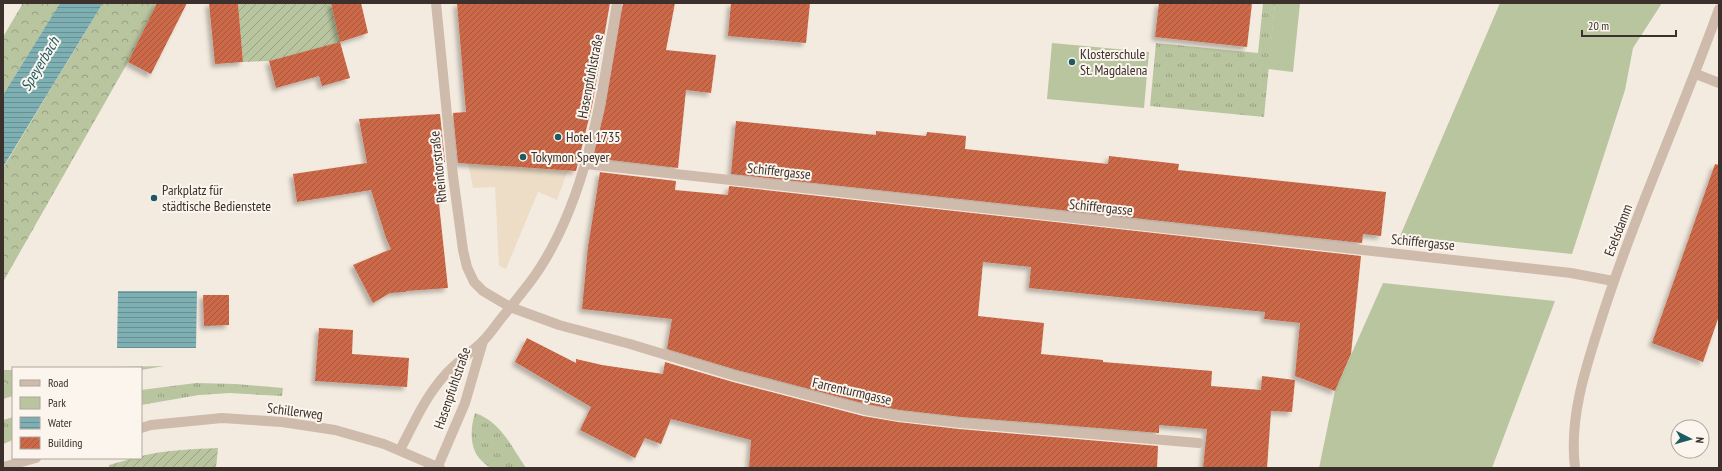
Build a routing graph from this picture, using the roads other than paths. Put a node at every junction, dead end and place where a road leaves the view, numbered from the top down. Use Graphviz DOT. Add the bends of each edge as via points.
graph roads {
  1 [pos="436,3"];
  2 [pos="617,3"];
  3 [pos="1719,9"];
  4 [pos="1696,74"];
  5 [pos="1719,83"];
  6 [pos="585,164"];
  7 [pos="1613,281"];
  8 [pos="510,307"];
  9 [pos="483,340"];
  10 [pos="142,428"];
  11 [pos="1199,443"];
  12 [pos="400,450"];
  13 [pos="32,459"];
  14 [pos="3,467"];
  15 [pos="439,467"];
  16 [pos="1575,468"];
  1 -- 8 [label="street, Rheintorstraße" via="453,176 467,267 474,282 483,291"];
  2 -- 6 [label="street, Hasenpfuhlstraße" via="603,90"];
  3 -- 4 [label="street, Eselsdamm"];
  4 -- 5 [label="street"];
  4 -- 7 [label="street, Eselsdamm" via="1659,160"];
  6 -- 7 [label="street, Schiffergasse" via="1571,273"];
  6 -- 8 [label="street, Hasenpfuhlstraße" via="567,218 538,271"];
  7 -- 16 [label="street, Eselsdamm" via="1582,380 1575,419"];
  8 -- 9 [label="street, Hasenpfuhlstraße"];
  8 -- 11 [label="street, Farrenturmgasse" via="559,326 865,410 960,423"];
  9 -- 12 [label="street, Hasenpfuhlstraße" via="439,382"];
  9 -- 15 [label="street, Hasenpfuhlstraße" via="465,403"];
  10 -- 12 [label="street, Schillerweg" via="222,418 282,422 335,430"];
  12 -- 15 [label="street, Schillerweg"];
  13 -- 14 [label="street"];
}
